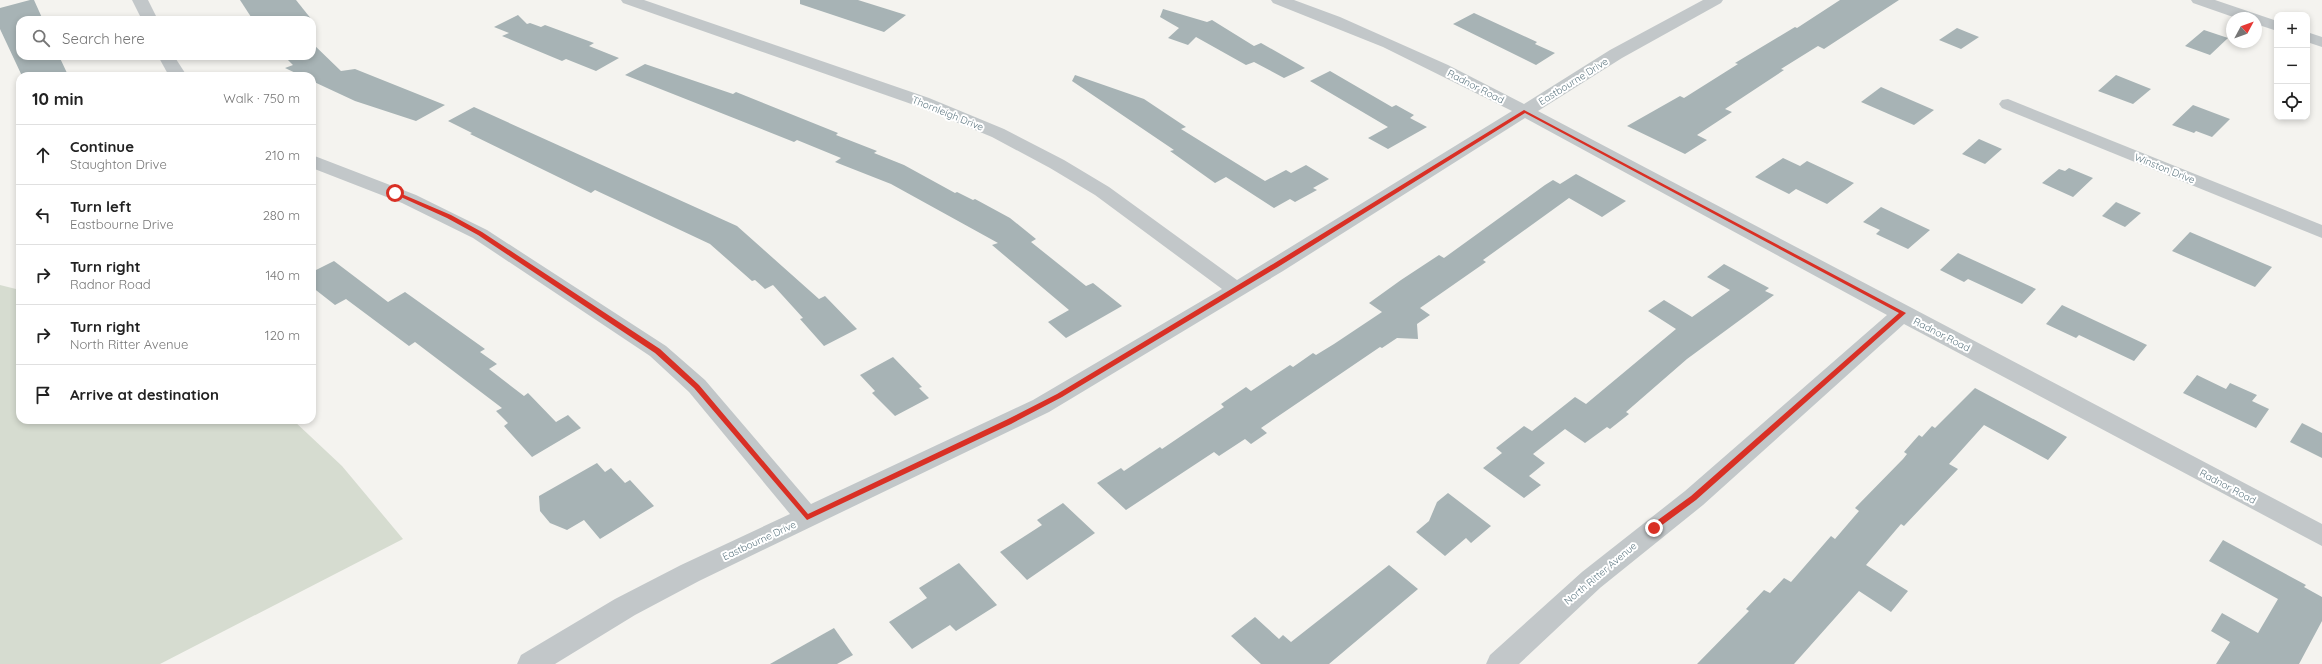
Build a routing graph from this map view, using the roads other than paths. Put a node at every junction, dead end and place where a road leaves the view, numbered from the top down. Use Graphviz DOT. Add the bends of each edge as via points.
graph roads {
  1 [pos="140,0"];
  2 [pos="629,0"];
  3 [pos="1280,0"];
  4 [pos="1715,0"];
  5 [pos="2199,0"];
  6 [pos="2234,12"];
  7 [pos="148,16"];
  8 [pos="2262,21"];
  9 [pos="2274,25"];
  10 [pos="2310,37"];
  11 [pos="2322,42"];
  12 [pos="168,60"];
  13 [pos="176,72"];
  14 [pos="2008,104"];
  15 [pos="1524,111"];
  16 [pos="316,163"];
  17 [pos="2322,232"];
  18 [pos="1236,290"];
  19 [pos="1903,313"];
  20 [pos="807,518"];
  21 [pos="2322,536"];
  22 [pos="531,664"];
  23 [pos="1500,664"];
  1 -- 7 [label="street"];
  2 -- 18 [label="street, Thornleigh Drive" via="923,102 998,133 1102,191"];
  3 -- 15 [label="street, Radnor Road" via="1407,51"];
  4 -- 15 [label="street, Eastbourne Drive" via="1616,54"];
  5 -- 6 [label="street"];
  8 -- 9 [label="street"];
  10 -- 11 [label="street"];
  12 -- 13 [label="street"];
  14 -- 17 [label="street, Winston Drive"];
  15 -- 18 [label="street, Eastbourne Drive"];
  15 -- 19 [label="street, Radnor Road"];
  16 -- 20 [label="street" via="409,199 480,234 658,351 697,386"];
  18 -- 20 [label="street, Eastbourne Drive" via="1041,406"];
  19 -- 21 [label="street, Radnor Road"];
  19 -- 23 [label="street, North Ritter Avenue" via="1694,498 1586,584"];
  20 -- 22 [label="street, Eastbourne Drive" via="650,593"];
}
